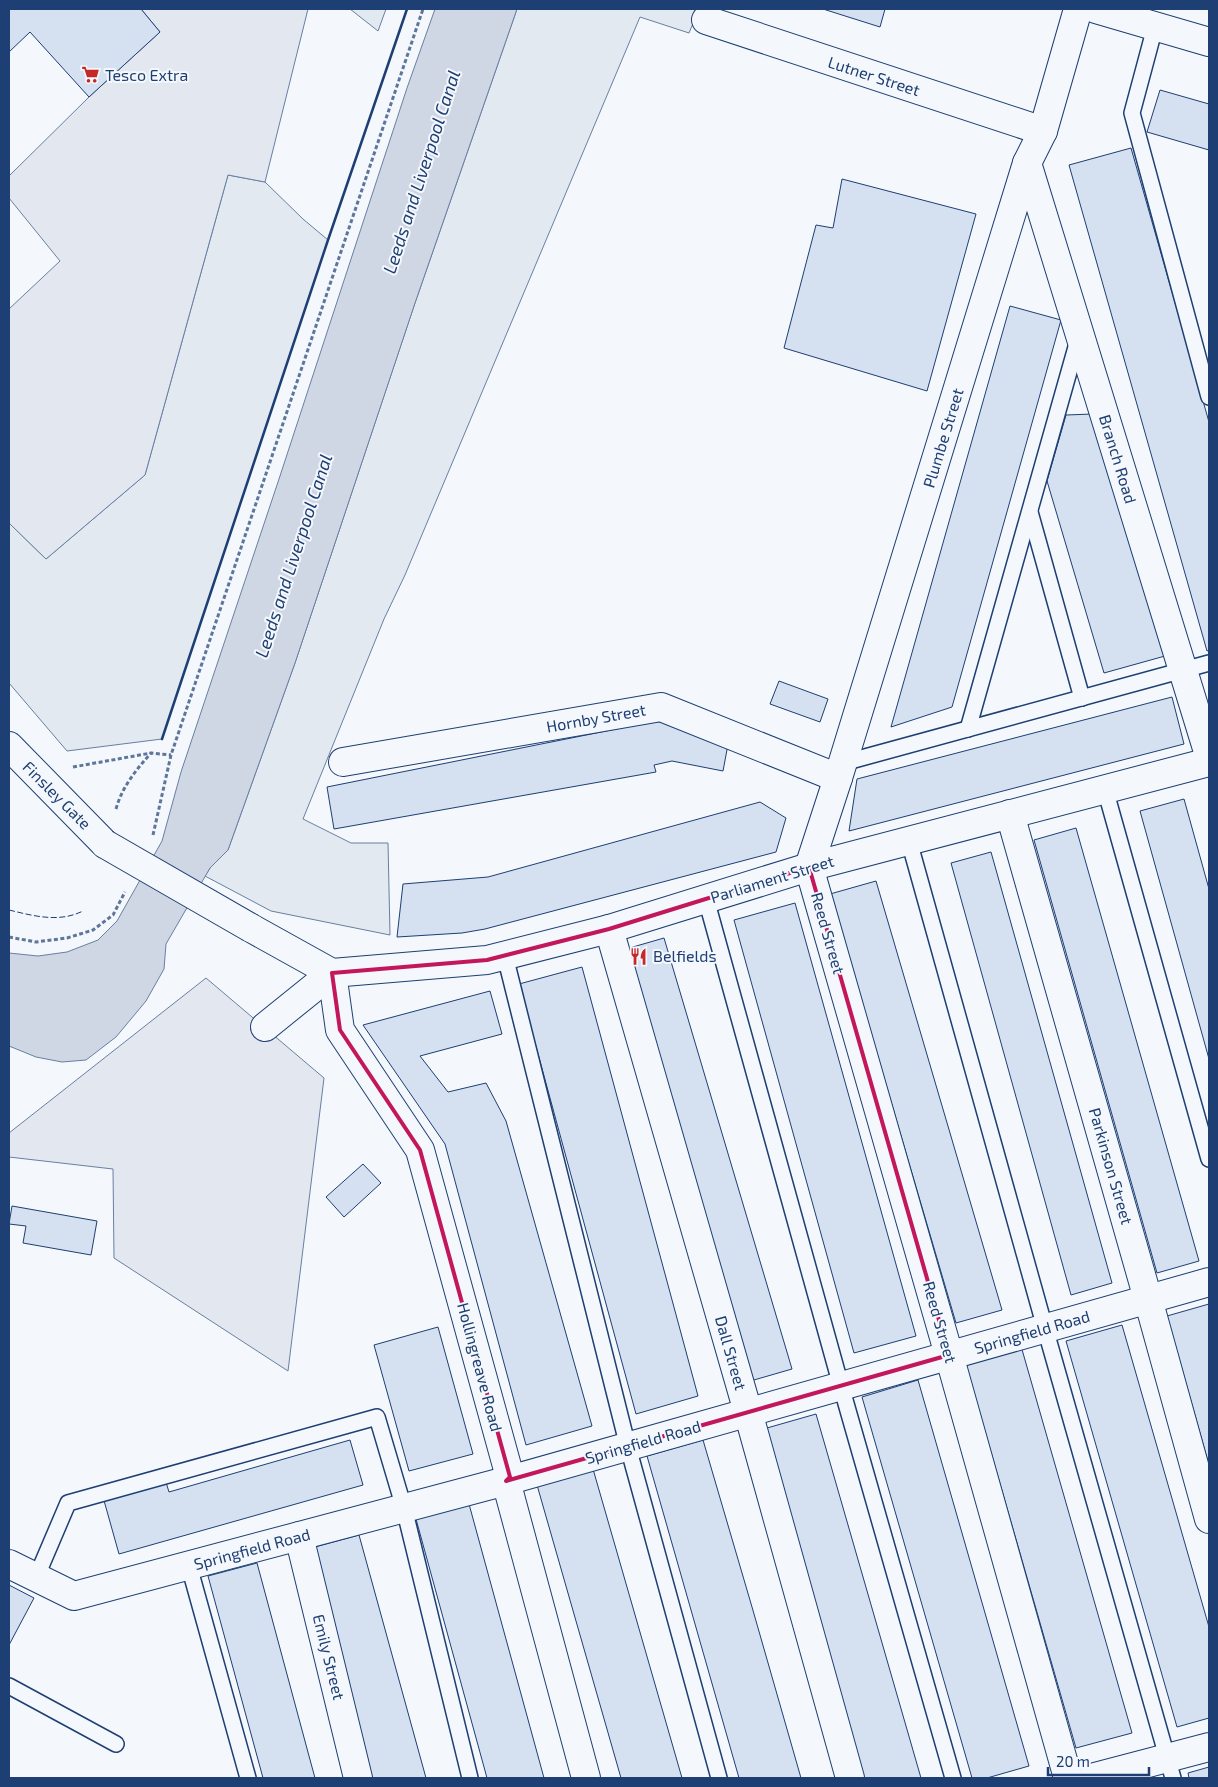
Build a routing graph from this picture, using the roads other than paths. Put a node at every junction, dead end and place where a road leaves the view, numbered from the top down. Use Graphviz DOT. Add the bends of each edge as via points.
graph roads {
  1 [pos="1078,9"];
  2 [pos="1096,9"];
  3 [pos="706,20"];
  4 [pos="1155,27"];
  5 [pos="1209,42"];
  6 [pos="1043,131"];
  7 [pos="1027,163"];
  8 [pos="1080,336"];
  9 [pos="1209,397"];
  10 [pos="1030,512"];
  11 [pos="1209,663"];
  12 [pos="1183,670"];
  13 [pos="1082,698"];
  14 [pos="968,728"];
  15 [pos="9,746"];
  16 [pos="1209,755"];
  17 [pos="343,762"];
  18 [pos="1209,762"];
  19 [pos="841,770"];
  20 [pos="1105,789"];
  21 [pos="1010,814"];
  22 [pos="909,841"];
  23 [pos="809,867"];
  24 [pos="706,899"];
  25 [pos="609,929"];
  26 [pos="505,956"];
  27 [pos="332,973"];
  28 [pos="265,1027"];
  29 [pos="1209,1159"];
  30 [pos="1209,1282"];
  31 [pos="1148,1299"];
  32 [pos="1045,1328"];
  33 [pos="949,1356"];
  34 [pos="841,1386"];
  35 [pos="748,1412"];
  36 [pos="628,1447"];
  37 [pos="506,1481"];
  38 [pos="404,1508"];
  39 [pos="1209,1519"];
  40 [pos="299,1536"];
  41 [pos="9,1564"];
  42 [pos="188,1566"];
  43 [pos="36,1578"];
  44 [pos="9,1686"];
  45 [pos="116,1744"];
  46 [pos="1209,1747"];
  47 [pos="1170,1768"];
  48 [pos="248,1778"];
  49 [pos="358,1778"];
  50 [pos="470,1778"];
  51 [pos="586,1778"];
  52 [pos="719,1778"];
  53 [pos="850,1778"];
  54 [pos="953,1778"];
  55 [pos="1068,1778"];
  56 [pos="1091,1778"];
  1 -- 6 [label="street, Plumbe Street"];
  2 -- 4 [label="street"];
  3 -- 6 [label="street, Lutner Street"];
  4 -- 5 [label="street"];
  4 -- 9 [label="lane" via="1132,113"];
  6 -- 7 [label="street, Plumbe Street"];
  7 -- 8 [label="street, Branch Road"];
  7 -- 19 [label="street, Plumbe Street"];
  8 -- 10 [label="lane"];
  8 -- 12 [label="street, Branch Road"];
  10 -- 13 [label="lane"];
  10 -- 14 [label="lane"];
  11 -- 12 [label="lane"];
  12 -- 13 [label="lane"];
  12 -- 16 [label="street, Branch Road"];
  13 -- 14 [label="lane"];
  14 -- 19 [label="lane"];
  15 -- 27 [label="street, Finsley Gate, bridge" via="105,844"];
  17 -- 19 [label="street, Hornby Street" via="661,706"];
  18 -- 20 [label="street, Parliament Street"];
  19 -- 23 [label="street, Plumbe Street"];
  20 -- 21 [label="street, Parliament Street"];
  20 -- 29 [label="lane"];
  21 -- 22 [label="street, Parliament Street"];
  21 -- 31 [label="street, Parkinson Street"];
  22 -- 23 [label="street, Parliament Street"];
  22 -- 32 [label="lane"];
  23 -- 24 [label="street, Parliament Street"];
  23 -- 33 [label="street, Reed Street"];
  24 -- 25 [label="street, Parliament Street"];
  24 -- 34 [label="lane"];
  25 -- 26 [label="street, Parliament Street"];
  25 -- 35 [label="street, Dall Street"];
  26 -- 27 [label="street, Parliament Street"];
  26 -- 36 [label="lane"];
  27 -- 28 [label="street"];
  27 -- 37 [label="street, Hollingreave Road" via="340,1030 420,1150 510,1477"];
  30 -- 31 [label="street, Springfield Road"];
  31 -- 32 [label="street, Springfield Road"];
  31 -- 39 [label="street, Parkinson Street"];
  32 -- 33 [label="street, Springfield Road"];
  32 -- 47 [label="lane"];
  33 -- 34 [label="street, Springfield Road"];
  33 -- 55 [label="street, Reed Street"];
  34 -- 35 [label="street, Springfield Road"];
  34 -- 54 [label="lane"];
  35 -- 36 [label="street, Springfield Road"];
  35 -- 53 [label="street, Dall Street"];
  36 -- 37 [label="street, Springfield Road"];
  36 -- 52 [label="lane"];
  37 -- 38 [label="street, Springfield Road"];
  37 -- 51 [label="street, Hollingreave Road"];
  38 -- 40 [label="street, Springfield Road"];
  38 -- 43 [label="lane" via="377,1417 68,1503"];
  38 -- 50 [label="lane"];
  40 -- 42 [label="street, Springfield Road"];
  40 -- 49 [label="street, Emily Street"];
  41 -- 43 [label="street"];
  42 -- 43 [label="street, Springfield Road" via="74,1596"];
  42 -- 48 [label="lane"];
  44 -- 45 [label="lane"];
  46 -- 47 [label="street"];
  47 -- 56 [label="street"];
}
